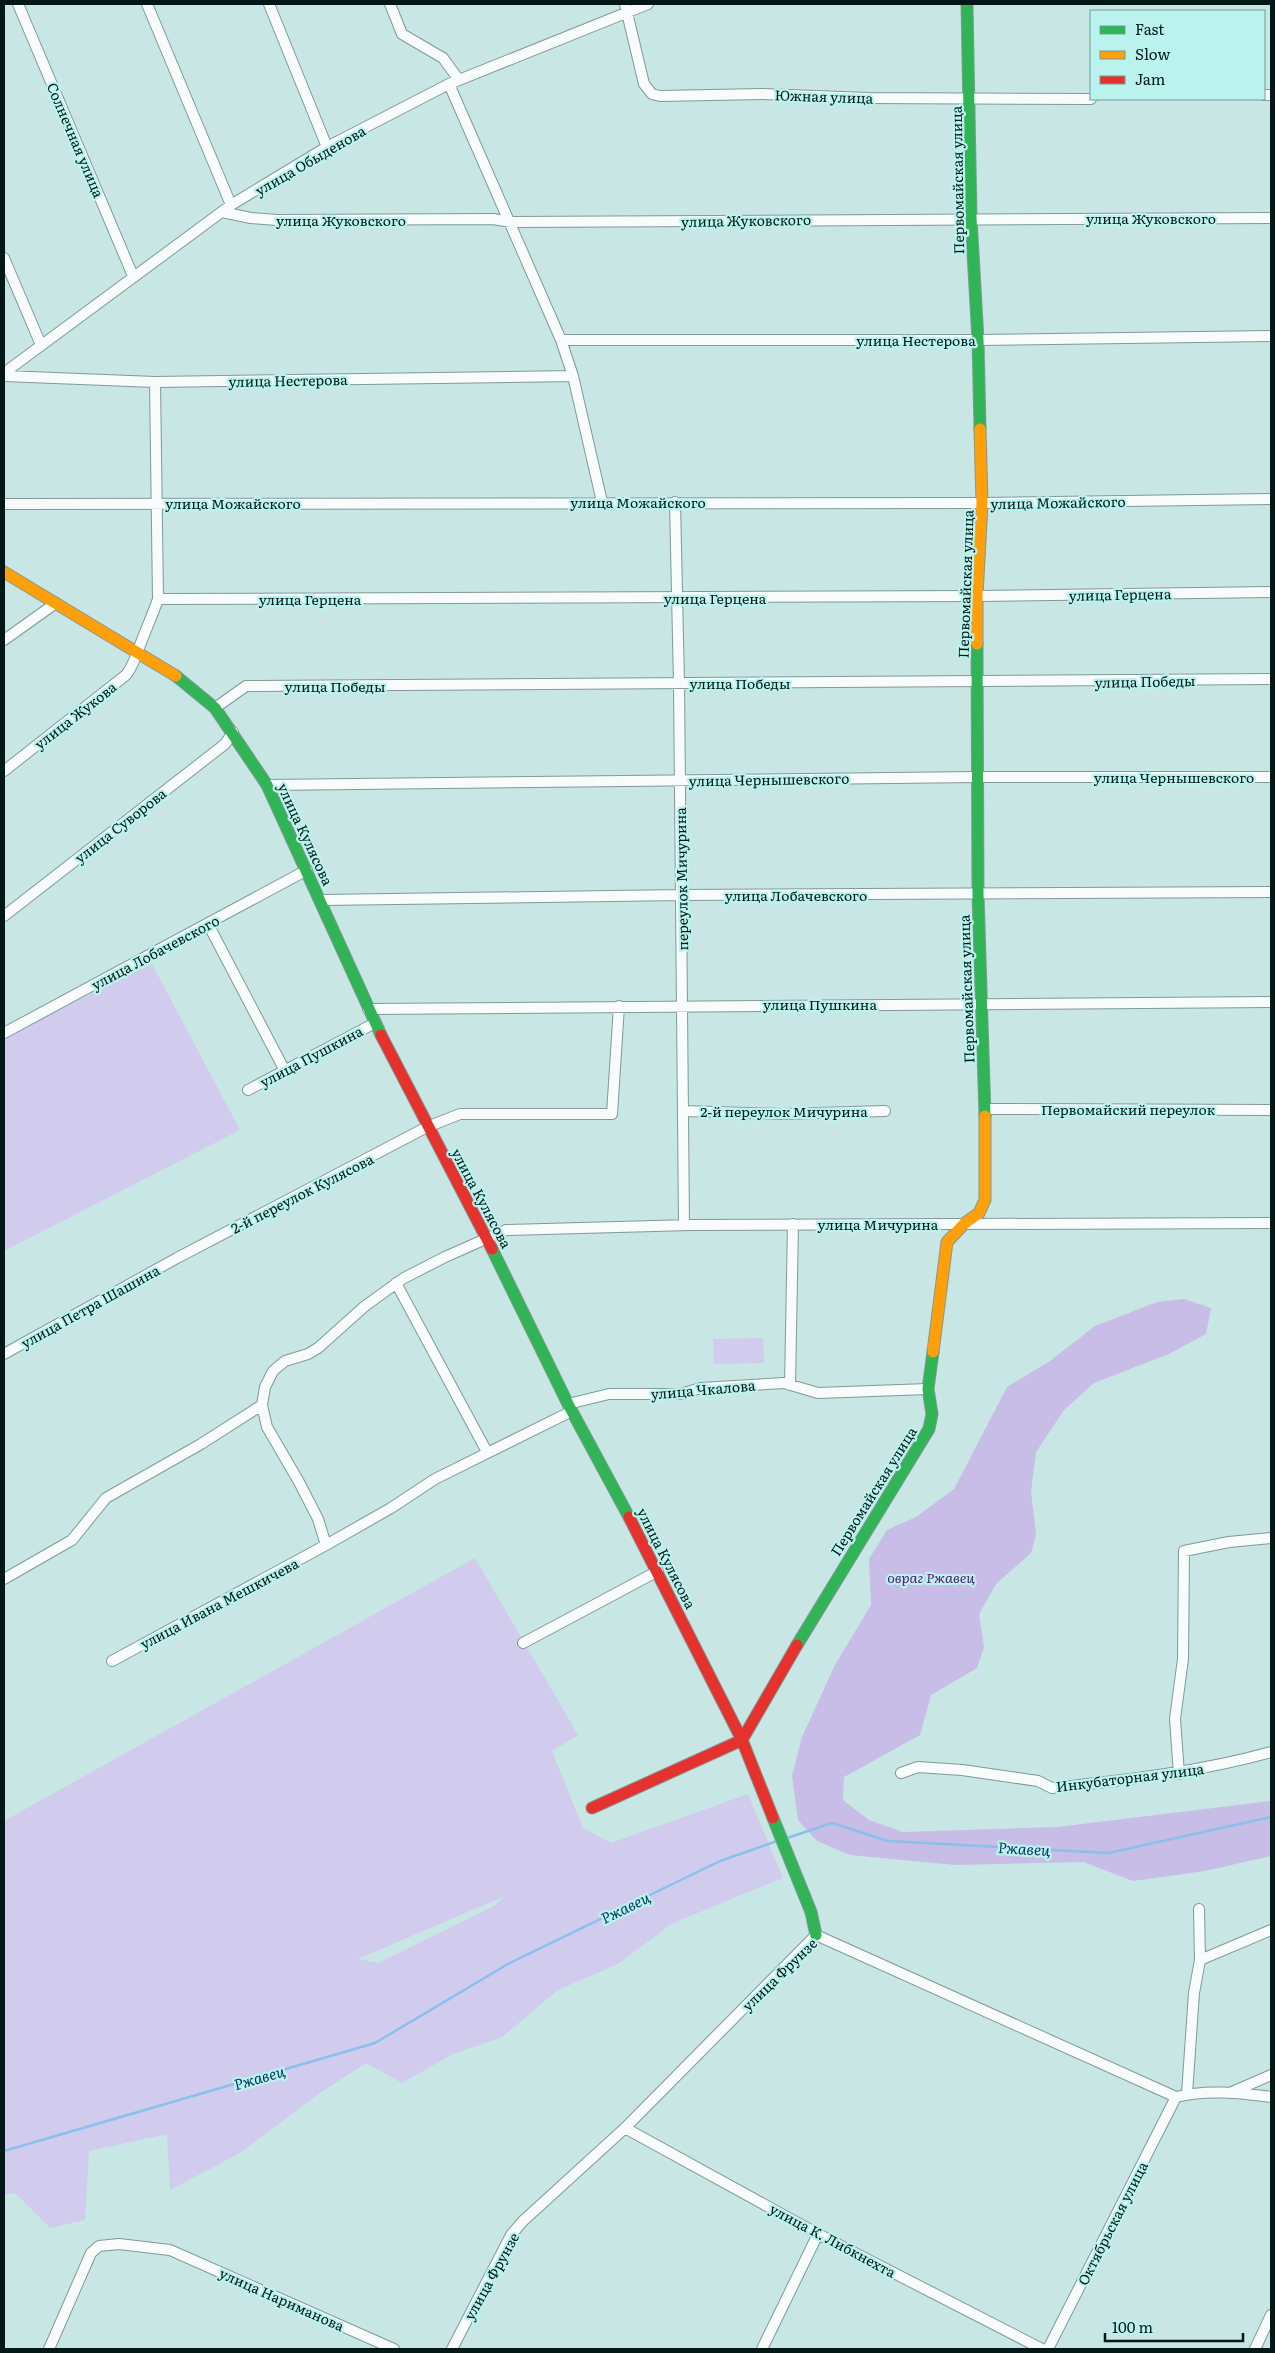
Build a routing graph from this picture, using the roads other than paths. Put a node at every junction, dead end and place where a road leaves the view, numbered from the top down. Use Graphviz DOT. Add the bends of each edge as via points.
graph roads {
  1 [pos="18,4"];
  2 [pos="147,4"];
  3 [pos="269,4"];
  4 [pos="390,4"];
  5 [pos="648,4"];
  6 [pos="967,4"];
  7 [pos="626,8"];
  8 [pos="454,82"];
  9 [pos="970,98"];
  10 [pos="1090,99"];
  11 [pos="327,147"];
  12 [pos="231,205"];
  13 [pos="222,212"];
  14 [pos="971,218"];
  15 [pos="1271,218"];
  16 [pos="511,222"];
  17 [pos="4,258"];
  18 [pos="133,276"];
  19 [pos="1271,336"];
  20 [pos="561,340"];
  21 [pos="978,340"];
  22 [pos="41,345"];
  23 [pos="4,375"];
  24 [pos="573,376"];
  25 [pos="155,382"];
  26 [pos="1271,499"];
  27 [pos="602,502"];
  28 [pos="675,502"];
  29 [pos="158,503"];
  30 [pos="982,503"];
  31 [pos="4,504"];
  32 [pos="4,572"];
  33 [pos="1271,592"];
  34 [pos="977,596"];
  35 [pos="676,598"];
  36 [pos="158,599"];
  37 [pos="56,603"];
  38 [pos="4,640"];
  39 [pos="137,652"];
  40 [pos="1271,679"];
  41 [pos="978,682"];
  42 [pos="679,683"];
  43 [pos="215,708"];
  44 [pos="233,732"];
  45 [pos="4,771"];
  46 [pos="978,777"];
  47 [pos="1271,777"];
  48 [pos="680,780"];
  49 [pos="267,785"];
  50 [pos="307,870"];
  51 [pos="1271,892"];
  52 [pos="978,894"];
  53 [pos="681,895"];
  54 [pos="322,900"];
  55 [pos="4,916"];
  56 [pos="208,924"];
  57 [pos="1271,1002"];
  58 [pos="980,1004"];
  59 [pos="682,1005"];
  60 [pos="619,1006"];
  61 [pos="368,1009"];
  62 [pos="375,1022"];
  63 [pos="4,1033"];
  64 [pos="285,1070"];
  65 [pos="248,1090"];
  66 [pos="985,1108"];
  67 [pos="1271,1110"];
  68 [pos="684,1111"];
  69 [pos="885,1111"];
  70 [pos="428,1127"];
  71 [pos="965,1223"];
  72 [pos="1271,1223"];
  73 [pos="793,1224"];
  74 [pos="684,1225"];
  75 [pos="486,1238"];
  76 [pos="177,1258"];
  77 [pos="396,1283"];
  78 [pos="4,1354"];
  79 [pos="790,1384"];
  80 [pos="928,1389"];
  81 [pos="262,1405"];
  82 [pos="570,1407"];
  83 [pos="487,1452"];
  84 [pos="1271,1538"];
  85 [pos="326,1545"];
  86 [pos="658,1571"];
  87 [pos="4,1579"];
  88 [pos="523,1643"];
  89 [pos="112,1661"];
  90 [pos="742,1740"];
  91 [pos="1271,1752"];
  92 [pos="901,1773"];
  93 [pos="1179,1774"];
  94 [pos="592,1808"];
  95 [pos="1199,1909"];
  96 [pos="1271,1930"];
  97 [pos="816,1935"];
  98 [pos="1200,1960"];
  99 [pos="1271,2075"];
  100 [pos="1231,2092"];
  101 [pos="1186,2094"];
  102 [pos="1176,2097"];
  103 [pos="1271,2098"];
  104 [pos="625,2128"];
  105 [pos="818,2234"];
  106 [pos="1271,2315"];
  107 [pos="49,2349"];
  108 [pos="394,2349"];
  109 [pos="452,2349"];
  110 [pos="762,2349"];
  111 [pos="1042,2349"];
  112 [pos="1048,2349"];
  113 [pos="1255,2349"];
  1 -- 18 [label="street, Солнечная улица"];
  2 -- 12 [label="street"];
  3 -- 11 [label="street"];
  4 -- 8 [label="street" via="402,34 443,58"];
  5 -- 7 [label="street, улица Обыденова"];
  6 -- 9 [label="street, Первомайская улица"];
  7 -- 8 [label="street, улица Обыденова"];
  7 -- 9 [label="street, Южная улица" via="644,84 652,94"];
  8 -- 11 [label="street, улица Обыденова"];
  8 -- 16 [label="street"];
  9 -- 10 [label="street, Южная улица"];
  9 -- 14 [label="street, Первомайская улица"];
  11 -- 12 [label="street, улица Обыденова"];
  12 -- 13 [label="street, улица Обыденова"];
  13 -- 16 [label="street, улица Жуковского" via="277,220 493,218"];
  13 -- 18 [label="street, улица Обыденова"];
  14 -- 15 [label="street, улица Жуковского"];
  14 -- 16 [label="street, улица Жуковского"];
  14 -- 21 [label="street, Первомайская улица"];
  16 -- 20 [label="street"];
  17 -- 22 [label="street"];
  18 -- 22 [label="street, улица Обыденова"];
  19 -- 21 [label="street, улица Нестерова"];
  20 -- 21 [label="street, улица Нестерова"];
  20 -- 24 [label="street"];
  21 -- 30 [label="street, Первомайская улица"];
  22 -- 23 [label="street, улица Обыденова"];
  23 -- 25 [label="street, улица Нестерова"];
  24 -- 25 [label="street, улица Нестерова"];
  24 -- 27 [label="street"];
  25 -- 29 [label="street"];
  26 -- 30 [label="street, улица Можайского"];
  27 -- 28 [label="street, улица Можайского"];
  27 -- 29 [label="street, улица Можайского"];
  28 -- 30 [label="street, улица Можайского"];
  28 -- 35 [label="street, переулок Мичурина"];
  29 -- 31 [label="street, улица Можайского"];
  29 -- 36 [label="street"];
  30 -- 34 [label="street, Первомайская улица"];
  32 -- 37 [label="street, улица Кулясова"];
  33 -- 34 [label="street, улица Герцена"];
  34 -- 35 [label="street, улица Герцена"];
  34 -- 41 [label="street, Первомайская улица"];
  35 -- 36 [label="street, улица Герцена"];
  35 -- 42 [label="street, переулок Мичурина"];
  36 -- 39 [label="street, улица Жукова"];
  37 -- 38 [label="street"];
  37 -- 39 [label="street, улица Кулясова"];
  39 -- 43 [label="street, улица Кулясова" via="181,679"];
  39 -- 45 [label="street, улица Жукова" via="134,665 126,675"];
  40 -- 41 [label="street, улица Победы"];
  41 -- 42 [label="street, улица Победы"];
  41 -- 46 [label="street, Первомайская улица"];
  42 -- 43 [label="street, улица Победы" via="246,686"];
  42 -- 48 [label="street, переулок Мичурина"];
  43 -- 44 [label="street, улица Кулясова"];
  44 -- 49 [label="street, улица Кулясова"];
  44 -- 55 [label="street, улица Суворова" via="225,744"];
  46 -- 47 [label="street, улица Чернышевского"];
  46 -- 48 [label="street, улица Чернышевского"];
  46 -- 52 [label="street, Первомайская улица"];
  48 -- 49 [label="street, улица Чернышевского"];
  48 -- 53 [label="street, переулок Мичурина"];
  49 -- 50 [label="street, улица Кулясова"];
  50 -- 54 [label="street, улица Кулясова"];
  50 -- 56 [label="street, улица Лобачевского"];
  51 -- 52 [label="street, улица Лобачевского"];
  52 -- 53 [label="street, улица Лобачевского"];
  52 -- 58 [label="street, Первомайская улица"];
  53 -- 54 [label="street, улица Лобачевского"];
  53 -- 59 [label="street, переулок Мичурина"];
  54 -- 61 [label="street, улица Кулясова"];
  56 -- 63 [label="street, улица Лобачевского"];
  56 -- 64 [label="street"];
  57 -- 58 [label="street, улица Пушкина"];
  58 -- 59 [label="street, улица Пушкина"];
  58 -- 66 [label="street, Первомайская улица"];
  59 -- 60 [label="street, улица Пушкина"];
  59 -- 68 [label="street, переулок Мичурина"];
  60 -- 61 [label="street, улица Пушкина"];
  60 -- 70 [label="street, 2-й переулок Кулясова" via="612,1114 460,1114"];
  61 -- 62 [label="street, улица Кулясова"];
  62 -- 64 [label="street, улица Пушкина"];
  62 -- 70 [label="street, улица Кулясова"];
  64 -- 65 [label="street, улица Пушкина"];
  66 -- 67 [label="street, Первомайский переулок"];
  66 -- 71 [label="street, Первомайская улица" via="985,1200 979,1213"];
  68 -- 69 [label="street, 2-й переулок Мичурина" via="783,1114"];
  68 -- 74 [label="street, переулок Мичурина"];
  70 -- 75 [label="street, улица Кулясова"];
  70 -- 76 [label="street, 2-й переулок Кулясова"];
  71 -- 72 [label="street, улица Мичурина"];
  71 -- 73 [label="street, улица Мичурина"];
  71 -- 80 [label="street, Первомайская улица" via="948,1242"];
  73 -- 74 [label="street, улица Мичурина"];
  73 -- 79 [label="street"];
  74 -- 75 [label="street, улица Мичурина" via="506,1230"];
  75 -- 77 [label="street, улица Мичурина"];
  75 -- 82 [label="street, улица Кулясова"];
  76 -- 78 [label="street, улица Петра Шашина"];
  77 -- 81 [label="street, улица Мичурина" via="318,1348 285,1361 273,1371 265,1387"];
  77 -- 83 [label="street"];
  79 -- 80 [label="street, улица Чкалова" via="818,1392"];
  79 -- 82 [label="street, улица Чкалова" via="701,1388 680,1394 610,1394"];
  80 -- 90 [label="street, Первомайская улица" via="932,1414 929,1429"];
  81 -- 85 [label="street" via="267,1427 314,1512"];
  81 -- 87 [label="street" via="106,1498 72,1540"];
  82 -- 83 [label="street, улица Чкалова"];
  82 -- 86 [label="street, улица Кулясова"];
  83 -- 85 [label="street, улица Чкалова" via="435,1479"];
  84 -- 93 [label="street" via="1184,1551 1183,1659 1175,1719"];
  85 -- 89 [label="street, улица Ивана Мешкичева"];
  86 -- 88 [label="street"];
  86 -- 90 [label="street, улица Кулясова"];
  90 -- 94 [label="street"];
  90 -- 97 [label="street, улица Кулясова" via="811,1912"];
  91 -- 93 [label="street, Инкубаторная улица"];
  92 -- 93 [label="street, Инкубаторная улица" via="918,1768 962,1770 1038,1781 1052,1788"];
  95 -- 98 [label="street"];
  96 -- 98 [label="street"];
  97 -- 102 [label="street, улица Фрунзе"];
  97 -- 104 [label="street, улица Фрунзе"];
  98 -- 101 [label="street" via="1194,1993"];
  99 -- 100 [label="street"];
  100 -- 101 [label="street"];
  100 -- 103 [label="street"];
  101 -- 102 [label="street"];
  102 -- 112 [label="street, Октябрьская улица"];
  104 -- 105 [label="street, улица К. Либкнехта"];
  104 -- 109 [label="street, улица Фрунзе" via="511,2235"];
  105 -- 110 [label="street"];
  105 -- 111 [label="street, улица К. Либкнехта"];
  106 -- 113 [label="street"];
  107 -- 108 [label="street, улица Нариманова" via="91,2253 99,2246 118,2244 170,2250"];
}
